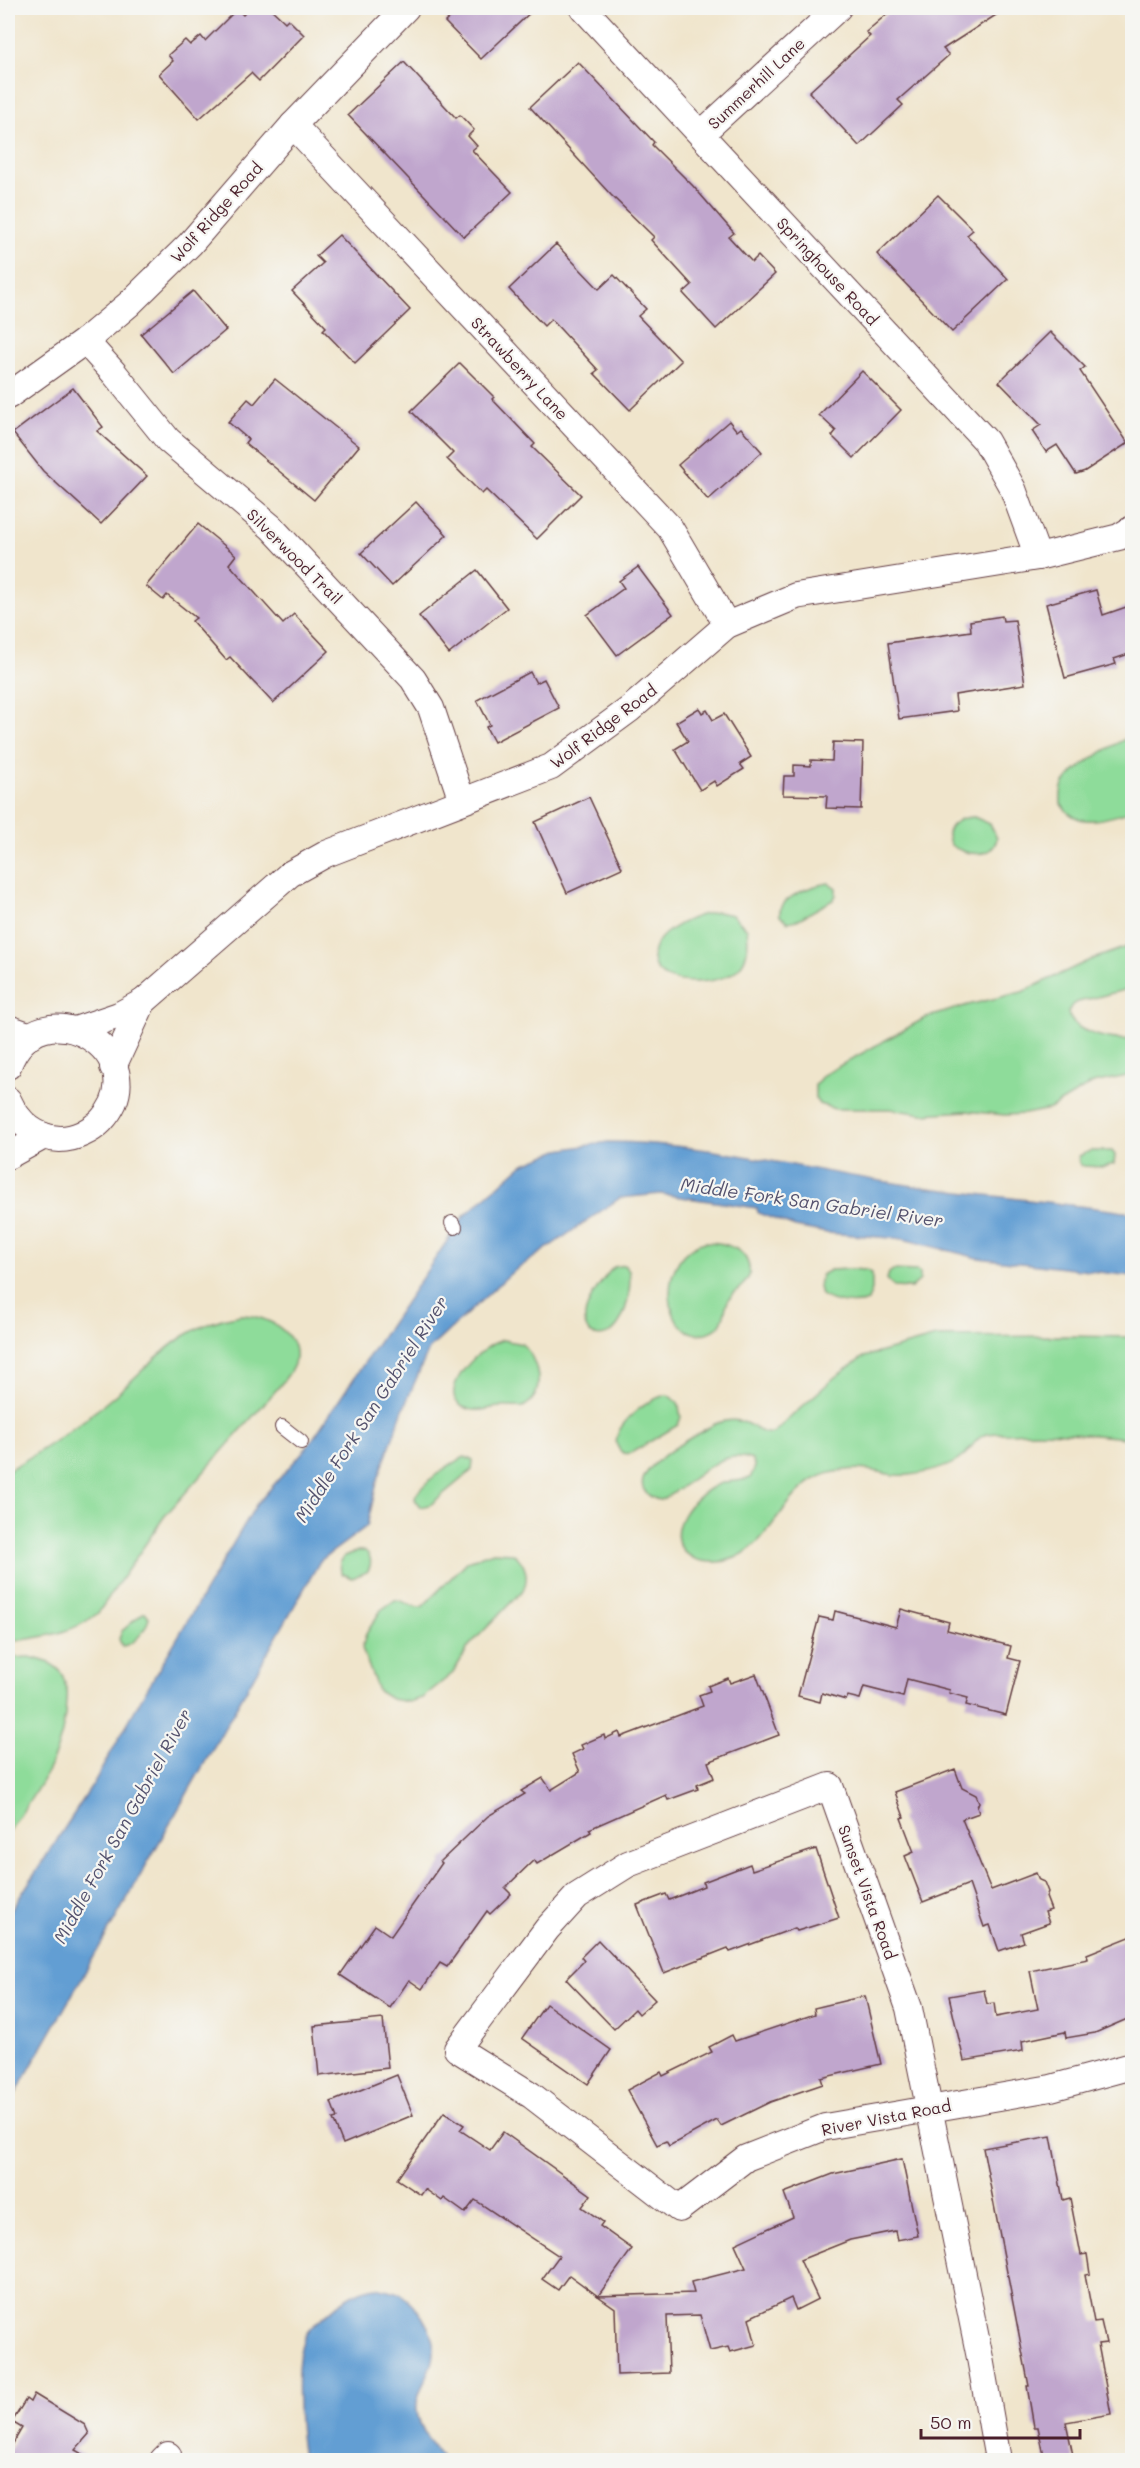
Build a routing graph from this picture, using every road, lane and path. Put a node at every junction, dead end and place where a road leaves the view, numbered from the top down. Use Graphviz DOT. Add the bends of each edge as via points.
graph roads {
  1 [pos="406,8"];
  2 [pos="583,8"];
  3 [pos="838,8"];
  4 [pos="293,125"];
  5 [pos="700,134"];
  6 [pos="85,341"];
  7 [pos="8,396"];
  8 [pos="1132,529"];
  9 [pos="1038,557"];
  10 [pos="727,625"];
  11 [pos="462,801"];
  12 [pos="143,1002"];
  13 [pos="75,1030"];
  14 [pos="19,1032"];
  15 [pos="8,1066"];
  16 [pos="113,1066"];
  17 [pos="8,1100"];
  18 [pos="44,1136"];
  19 [pos="8,1156"];
  20 [pos="282,1427"];
  21 [pos="301,1442"];
  22 [pos="457,2049"];
  23 [pos="1132,2066"];
  24 [pos="929,2108"];
  25 [pos="998,2460"];
  1 -- 4 [label="street, Wolf Ridge Road"];
  2 -- 5 [label="street, Springhouse Road"];
  3 -- 5 [label="street, Summerhill Lane"];
  4 -- 6 [label="street, Wolf Ridge Road" via="190,244"];
  4 -- 10 [label="street, Strawberry Lane" via="670,528"];
  5 -- 9 [label="street, Springhouse Road" via="986,441 1013,489"];
  6 -- 7 [label="street, Wolf Ridge Road"];
  6 -- 11 [label="street, Silverwood Trail" via="168,440 271,527 413,679 431,708"];
  8 -- 9 [label="street, Wolf Ridge Road" via="1119,537"];
  9 -- 10 [label="street, Wolf Ridge Road" via="796,596"];
  10 -- 11 [label="street, Wolf Ridge Road" via="630,709 551,767"];
  11 -- 12 [label="street, Wolf Ridge Road" via="326,854 290,874"];
  12 -- 13 [label="street"];
  12 -- 16 [label="street, Wolf Ridge Road"];
  13 -- 14 [label="street"];
  13 -- 16 [label="street" via="100,1044"];
  14 -- 15 [label="street" via="17,1048"];
  16 -- 18 [label="street" via="115,1096 108,1113 95,1127 79,1136"];
  17 -- 18 [label="street" via="27,1128"];
  18 -- 19 [label="street"];
  20 -- 21 [label="lane"];
  22 -- 24 [label="street, River Vista Road" via="531,2095 679,2209 746,2158 825,2127"];
  22 -- 24 [label="street, Sunset Vista Road" via="547,1929 577,1896 628,1864 830,1786 909,2008"];
  23 -- 24 [label="street, River Vista Road" via="1051,2088"];
  24 -- 25 [label="street, Sunset Vista Road"];
}
